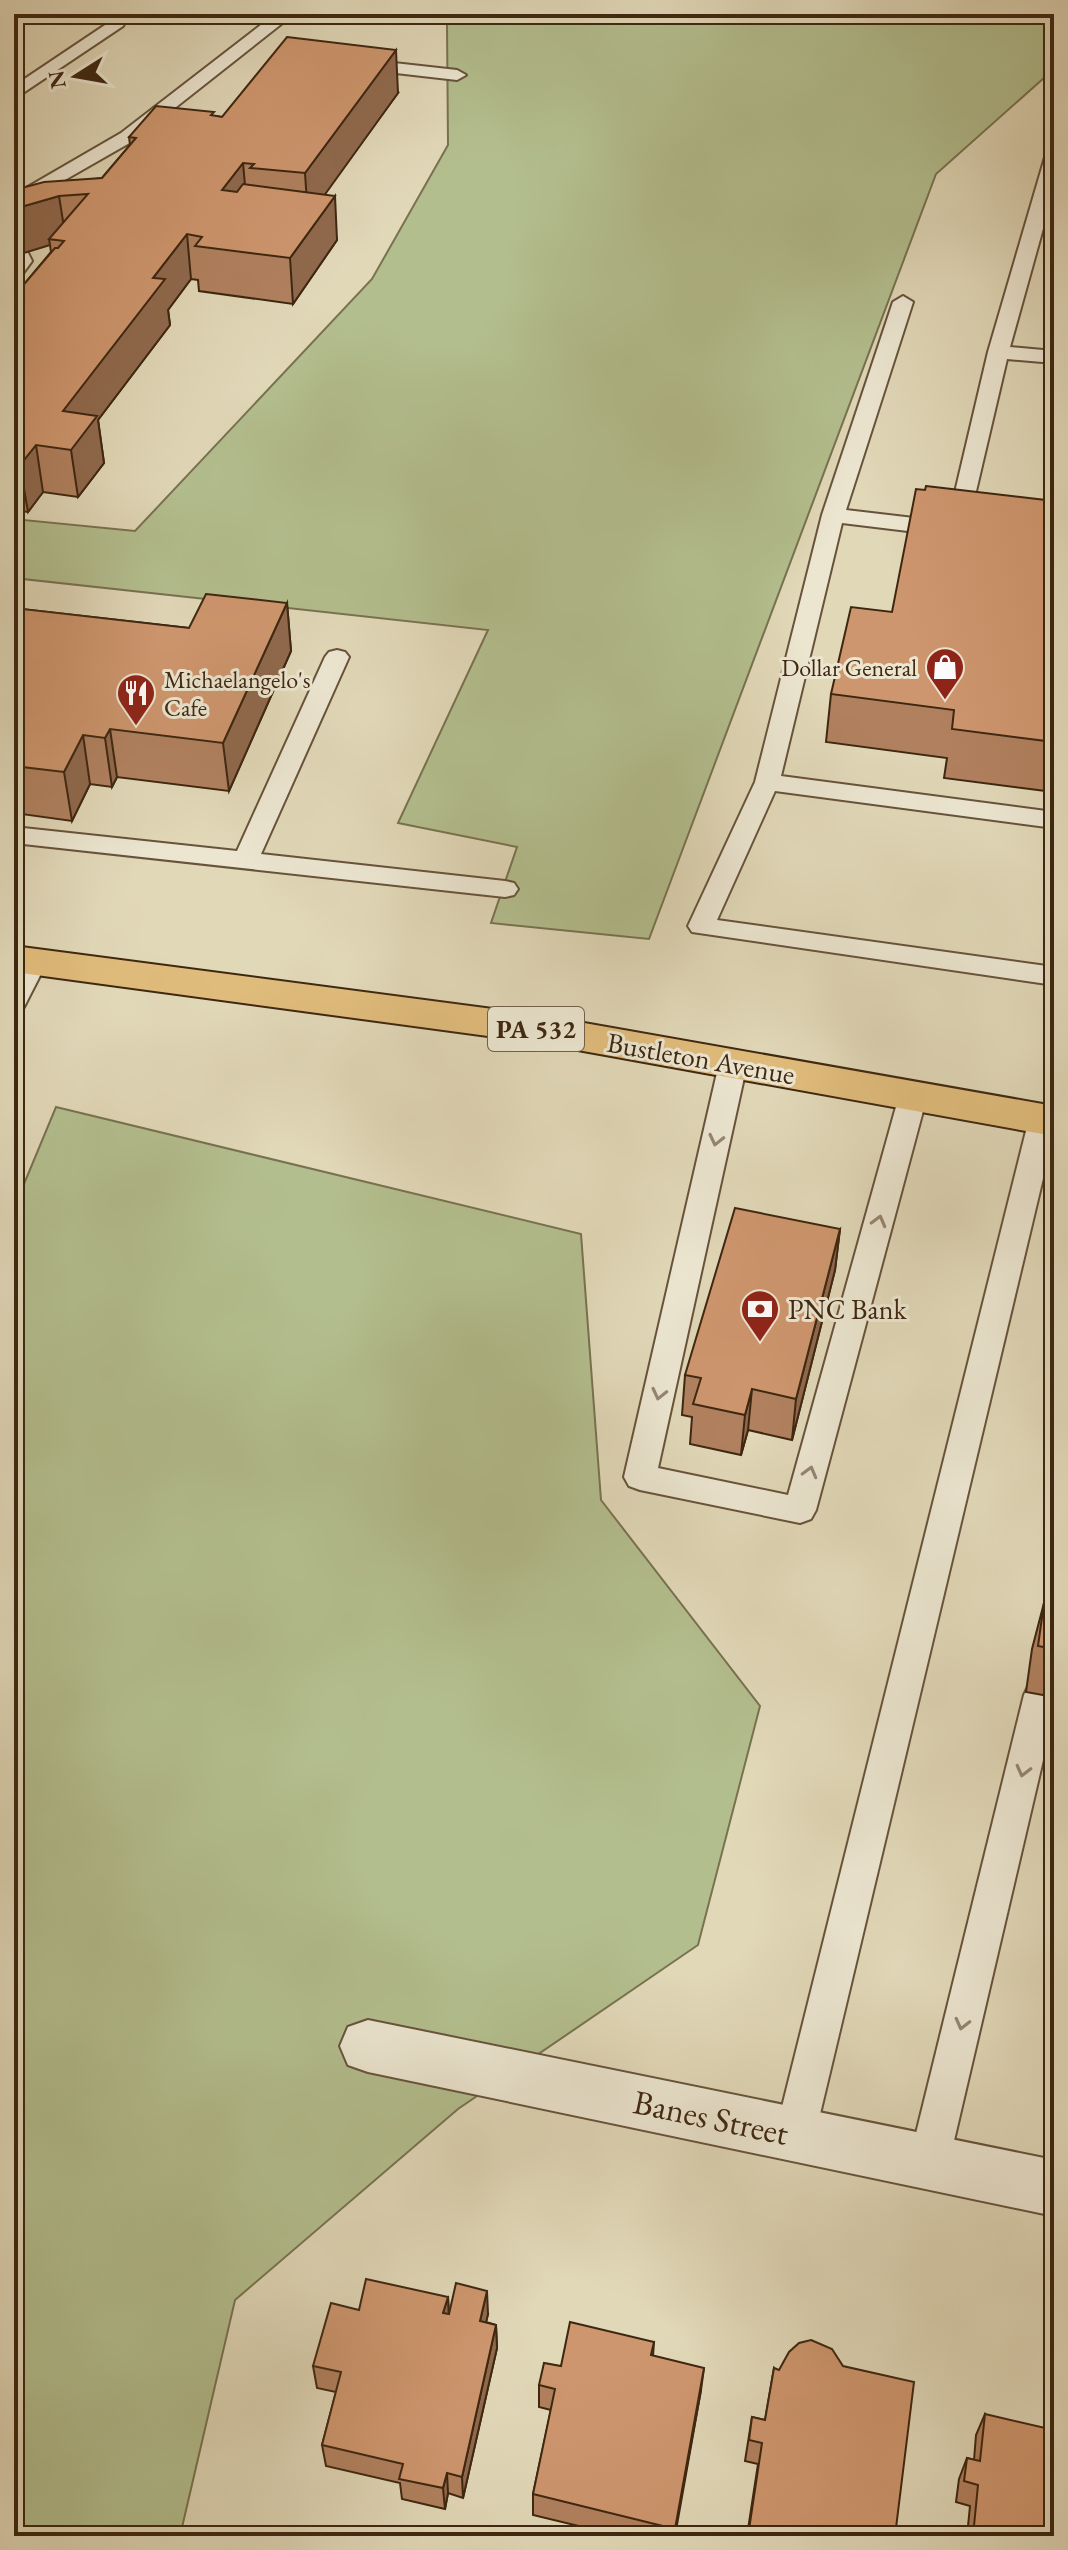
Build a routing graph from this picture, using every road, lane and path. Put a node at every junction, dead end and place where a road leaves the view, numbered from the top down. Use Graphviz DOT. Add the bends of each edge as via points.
graph roads {
  1 [pos="286,14"];
  2 [pos="117,22"];
  3 [pos="245,46"];
  4 [pos="275,52"];
  5 [pos="335,62"];
  6 [pos="457,75"];
  7 [pos="14,94"];
  8 [pos="1054,157"];
  9 [pos="14,203"];
  10 [pos="903,302"];
  11 [pos="998,352"];
  12 [pos="1054,357"];
  13 [pos="833,515"];
  14 [pos="957,530"];
  15 [pos="985,533"];
  16 [pos="337,657"];
  17 [pos="767,782"];
  18 [pos="1054,820"];
  19 [pos="14,835"];
  20 [pos="246,860"];
  21 [pos="505,889"];
  22 [pos="24,960"];
  23 [pos="1054,976"];
  24 [pos="14,1001"];
  25 [pos="733,1064"];
  26 [pos="913,1096"];
  27 [pos="1048,1120"];
  28 [pos="1041,1695"];
  29 [pos="368,2046"];
  30 [pos="795,2135"];
  31 [pos="929,2162"];
  32 [pos="1054,2188"];
  1 -- 3 [label="lane"];
  2 -- 7 [label="lane"];
  3 -- 4 [label="lane"];
  3 -- 9 [label="lane" via="127,137"];
  5 -- 6 [label="lane"];
  8 -- 11 [label="lane"];
  10 -- 13 [label="lane"];
  11 -- 12 [label="lane"];
  11 -- 14 [label="lane"];
  13 -- 14 [label="lane"];
  13 -- 17 [label="lane"];
  14 -- 15 [label="lane"];
  16 -- 20 [label="lane"];
  17 -- 18 [label="lane"];
  17 -- 23 [label="lane" via="701,926"];
  19 -- 20 [label="lane"];
  20 -- 21 [label="lane"];
  22 -- 24 [label="lane"];
  22 -- 25 [label="main road, Bustleton Avenue / PA 532" via="539,1029"];
  25 -- 26 [label="main road, Bustleton Avenue / PA 532"];
  25 -- 26 [label="lane, one-way" via="640,1477 800,1510"];
  26 -- 27 [label="main road, Bustleton Avenue / PA 532"];
  27 -- 30 [label="lane"];
  28 -- 31 [label="lane, one-way"];
  29 -- 30 [label="street, Banes Street"];
  30 -- 31 [label="street, Banes Street"];
  31 -- 32 [label="street, Banes Street"];
}
